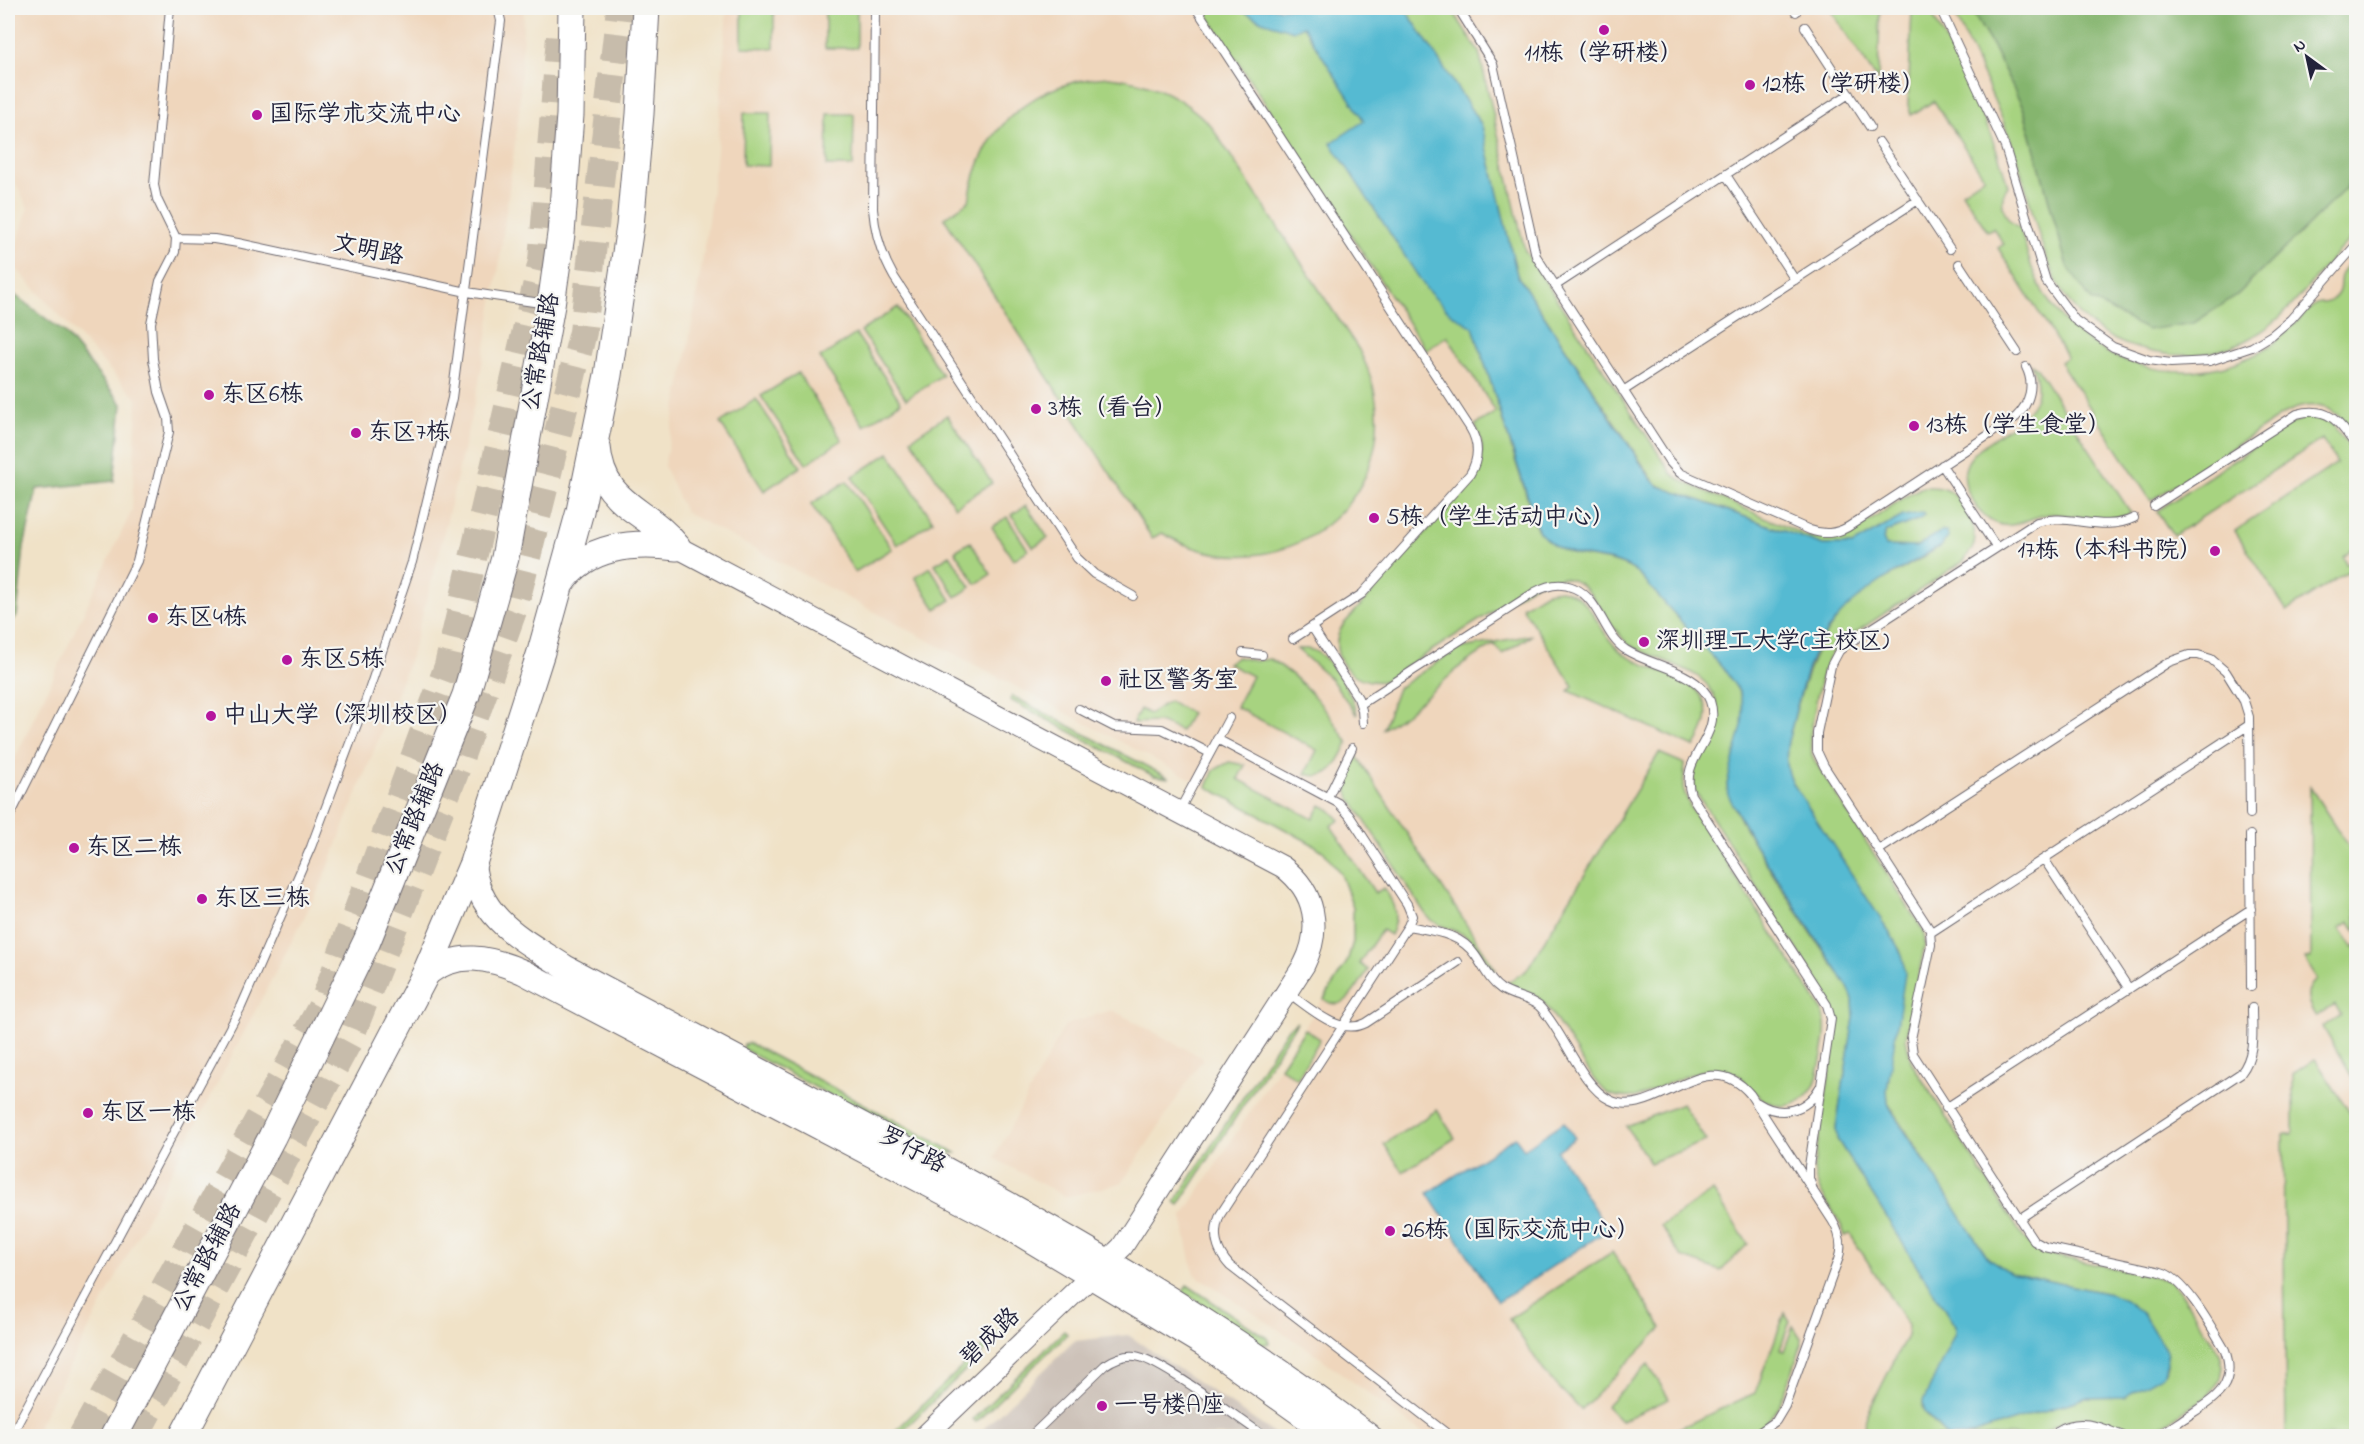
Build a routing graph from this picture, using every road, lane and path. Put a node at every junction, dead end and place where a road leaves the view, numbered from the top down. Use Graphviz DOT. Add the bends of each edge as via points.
graph roads {
  1 [pos="170,8"];
  2 [pos="498,8"];
  3 [pos="573,8"];
  4 [pos="646,8"];
  5 [pos="875,8"];
  6 [pos="1196,8"];
  7 [pos="1458,8"];
  8 [pos="1940,8"];
  9 [pos="1805,27"];
  10 [pos="1849,94"];
  11 [pos="1870,127"];
  12 [pos="1879,142"];
  13 [pos="1726,175"];
  14 [pos="1918,200"];
  15 [pos="176,238"];
  16 [pos="2356,245"];
  17 [pos="1950,249"];
  18 [pos="1959,264"];
  19 [pos="1795,280"];
  20 [pos="1555,286"];
  21 [pos="467,292"];
  22 [pos="551,305"];
  23 [pos="2017,352"];
  24 [pos="2026,367"];
  25 [pos="1623,391"];
  26 [pos="596,438"];
  27 [pos="2356,446"];
  28 [pos="1942,465"];
  29 [pos="2154,506"];
  30 [pos="2134,518"];
  31 [pos="678,547"];
  32 [pos="1996,547"];
  33 [pos="560,584"];
  34 [pos="1133,596"];
  35 [pos="1312,627"];
  36 [pos="1293,639"];
  37 [pos="1244,653"];
  38 [pos="1262,655"];
  39 [pos="1361,705"];
  40 [pos="1079,709"];
  41 [pos="1229,718"];
  42 [pos="1363,723"];
  43 [pos="2249,725"];
  44 [pos="1217,739"];
  45 [pos="1352,748"];
  46 [pos="1210,753"];
  47 [pos="1328,797"];
  48 [pos="1179,811"];
  49 [pos="2250,814"];
  50 [pos="8,820"];
  51 [pos="2250,835"];
  52 [pos="1879,850"];
  53 [pos="2044,859"];
  54 [pos="472,863"];
  55 [pos="2251,909"];
  56 [pos="1408,926"];
  57 [pos="1930,933"];
  58 [pos="1458,962"];
  59 [pos="425,975"];
  60 [pos="2251,987"];
  61 [pos="2129,989"];
  62 [pos="1287,992"];
  63 [pos="2252,1008"];
  64 [pos="1342,1027"];
  65 [pos="1823,1080"];
  66 [pos="1750,1094"];
  67 [pos="1946,1108"];
  68 [pos="1814,1193"];
  69 [pos="2019,1219"];
  70 [pos="1100,1269"];
  71 [pos="2060,1430"];
  72 [pos="926,1436"];
  73 [pos="12,1437"];
  74 [pos="114,1437"];
  75 [pos="183,1437"];
  76 [pos="1031,1437"];
  77 [pos="1264,1437"];
  78 [pos="1332,1437"];
  79 [pos="1369,1437"];
  80 [pos="1450,1437"];
  81 [pos="1754,1437"];
  82 [pos="2123,1437"];
  83 [pos="2156,1437"];
  1 -- 15 [label="lane" via="154,185"];
  2 -- 21 [label="lane" via="501,21"];
  3 -- 22 [label="main road, 公常路辅路" via="570,116"];
  4 -- 26 [label="main road" via="630,226"];
  5 -- 34 [label="lane" via="873,209 883,257 1077,558 1094,574"];
  6 -- 35 [label="lane" via="1464,418 1476,444 1475,464 1466,478 1362,594"];
  7 -- 20 [label="lane" via="1493,64 1534,252"];
  8 -- 16 [label="lane" via="2005,147 2046,281 2075,321 2113,347 2171,363 2210,361 2252,347 2291,319"];
  9 -- 10 [label="lane"];
  10 -- 11 [label="lane"];
  10 -- 13 [label="lane"];
  12 -- 14 [label="lane"];
  13 -- 19 [label="lane"];
  13 -- 20 [label="lane"];
  14 -- 17 [label="lane"];
  14 -- 19 [label="lane"];
  15 -- 21 [label="lane, 文明路" via="230,242"];
  15 -- 50 [label="lane" via="175,252 160,281 151,322 153,359 169,432 137,561"];
  18 -- 23 [label="lane"];
  19 -- 25 [label="lane"];
  20 -- 25 [label="lane"];
  21 -- 22 [label="lane, 文明路"];
  21 -- 73 [label="lane" via="452,398 412,562 311,848 241,1007"];
  22 -- 74 [label="main road, 公常路辅路" via="505,558 466,695 367,941 272,1137"];
  24 -- 28 [label="lane" via="2031,388 2020,413"];
  25 -- 28 [label="lane" via="1680,473 1815,532 1832,533 1848,527"];
  26 -- 31 [label="main road" via="599,465 612,491"];
  26 -- 33 [label="main road"];
  27 -- 29 [label="lane" via="2332,417 2316,412 2297,414"];
  28 -- 32 [label="lane"];
  30 -- 32 [label="lane" via="2110,525 2043,520"];
  31 -- 33 [label="main road" via="624,545 602,550 571,571"];
  31 -- 48 [label="street, 碧成路"];
  32 -- 52 [label="lane" via="1846,645 1833,661 1816,733 1817,751"];
  33 -- 54 [label="main road"];
  35 -- 36 [label="lane"];
  35 -- 39 [label="lane"];
  37 -- 38 [label="lane"];
  39 -- 42 [label="lane"];
  39 -- 65 [label="lane" via="1535,592 1558,584 1576,588 1587,597 1626,650 1698,684 1709,700 1712,718 1690,767 1689,789 1827,1005 1831,1026"];
  40 -- 46 [label="lane" via="1114,727 1162,729"];
  41 -- 44 [label="lane"];
  43 -- 49 [label="lane"];
  43 -- 52 [label="lane" via="2247,706 2220,666 2198,655 2182,656"];
  43 -- 53 [label="lane"];
  44 -- 46 [label="lane"];
  44 -- 47 [label="lane"];
  45 -- 47 [label="lane"];
  46 -- 48 [label="lane"];
  47 -- 56 [label="lane" via="1345,810 1407,904 1412,916"];
  48 -- 62 [label="street, 碧成路" via="1283,867 1306,891 1314,916 1314,942"];
  51 -- 55 [label="lane"];
  52 -- 57 [label="lane"];
  53 -- 57 [label="lane"];
  53 -- 61 [label="lane"];
  54 -- 59 [label="main road"];
  54 -- 70 [label="main road, 罗仔路" via="477,889 496,918 565,967 1012,1204"];
  55 -- 60 [label="lane"];
  55 -- 61 [label="lane"];
  56 -- 64 [label="lane"];
  56 -- 66 [label="lane" via="1464,942 1500,988 1539,1006 1595,1089 1609,1100 1633,1103 1715,1075 1739,1082"];
  57 -- 67 [label="lane" via="1931,945 1911,1039 1917,1061"];
  58 -- 64 [label="lane" via="1363,1024"];
  59 -- 70 [label="main road, 罗仔路" via="449,962 471,958 493,960 523,972 1002,1224"];
  59 -- 75 [label="main road"];
  61 -- 67 [label="lane"];
  62 -- 64 [label="lane"];
  62 -- 70 [label="street, 碧成路" via="1122,1247"];
  63 -- 69 [label="lane" via="2252,1052 2241,1073"];
  64 -- 80 [label="lane" via="1220,1215 1217,1246 1230,1266"];
  65 -- 66 [label="lane" via="1809,1102 1791,1111 1771,1110"];
  65 -- 68 [label="lane" via="1809,1166"];
  66 -- 68 [label="lane"];
  67 -- 69 [label="lane"];
  68 -- 81 [label="lane" via="1838,1231 1840,1254 1785,1406 1776,1421"];
  69 -- 83 [label="lane" via="2034,1241 2045,1247 2174,1278 2222,1345 2228,1370 2221,1391"];
  70 -- 72 [label="street, 碧成路"];
  70 -- 78 [label="main road, 罗仔路"];
  70 -- 79 [label="main road, 罗仔路" via="1159,1292 1305,1389"];
  71 -- 82 [label="lane" via="2086,1423"];
  76 -- 77 [label="lane" via="1105,1365 1114,1359 1137,1355 1160,1366"];
}
